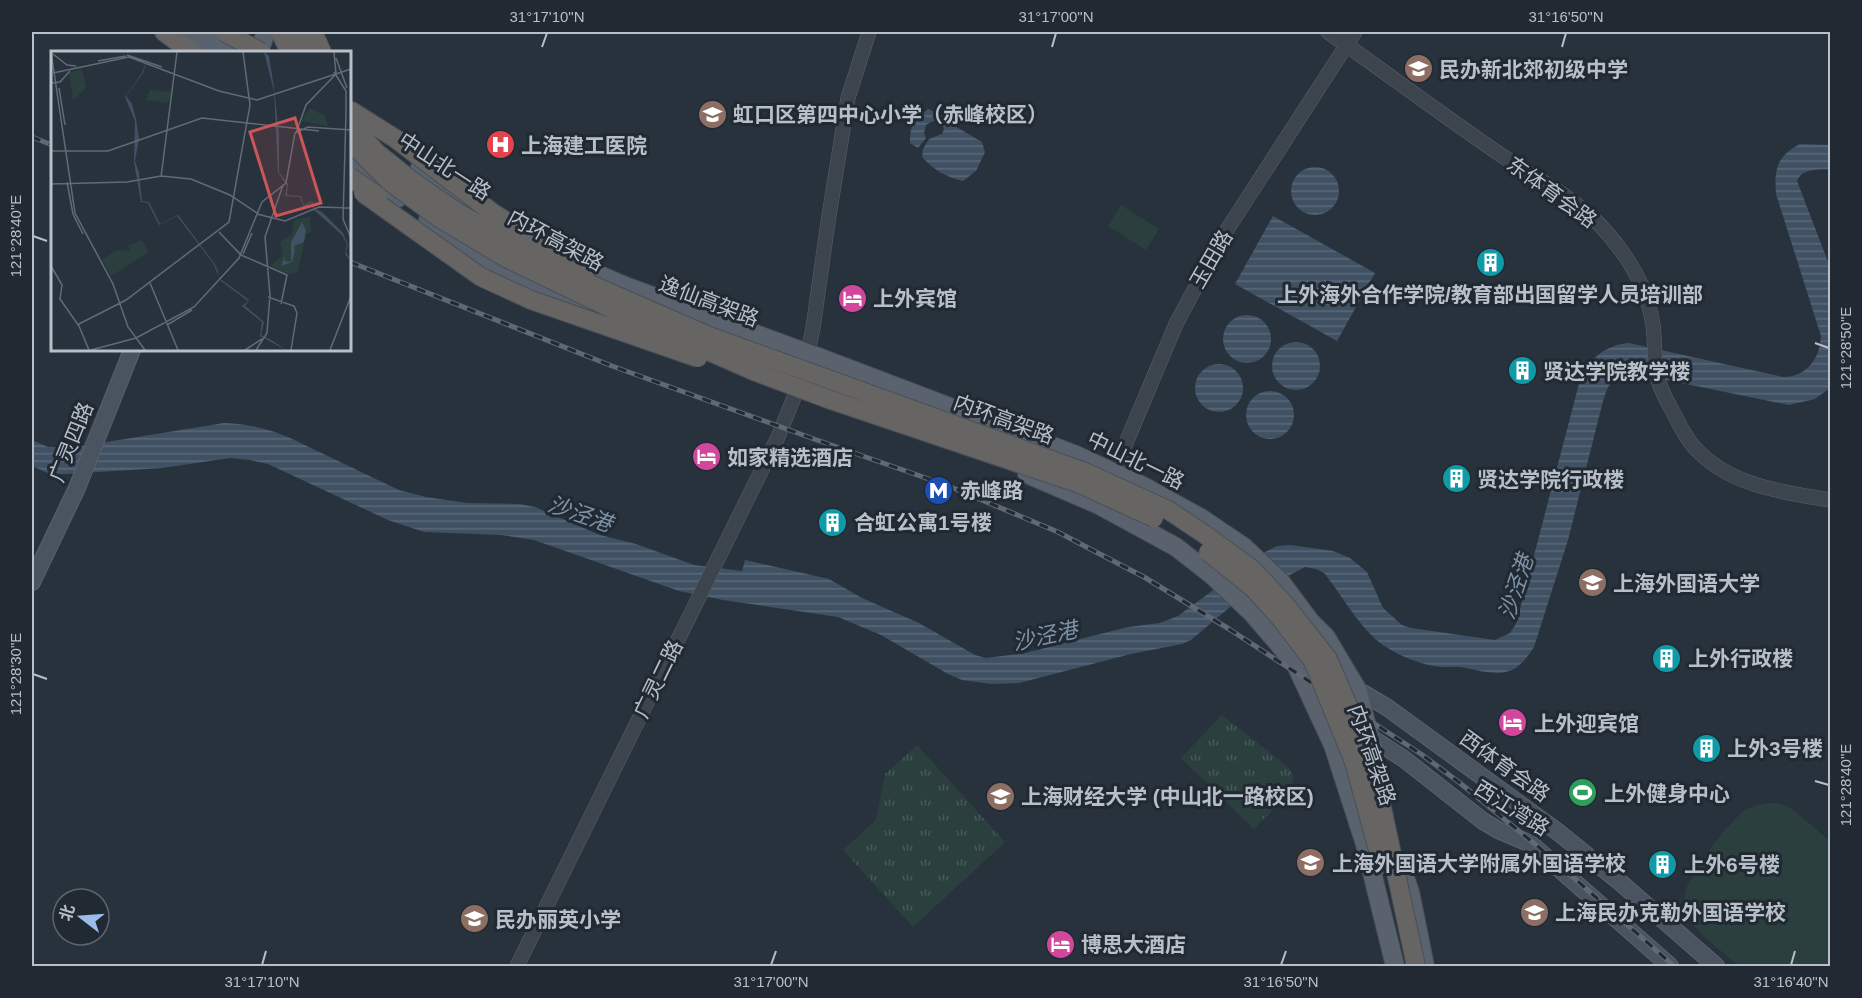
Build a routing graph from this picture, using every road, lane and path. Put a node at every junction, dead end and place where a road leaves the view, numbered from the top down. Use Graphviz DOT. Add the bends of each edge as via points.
graph roads {
  1 [pos="151,32"];
  2 [pos="164,32"];
  3 [pos="266,32"];
  4 [pos="280,32"];
  5 [pos="294,32"];
  6 [pos="303,32"];
  7 [pos="313,32"];
  8 [pos="869,32"];
  9 [pos="1329,32"];
  10 [pos="1355,32"];
  11 [pos="229,41"];
  12 [pos="190,43"];
  13 [pos="1347,45"];
  14 [pos="205,51"];
  15 [pos="257,51"];
  16 [pos="260,51"];
  17 [pos="290,51"];
  18 [pos="304,51"];
  19 [pos="311,51"];
  20 [pos="322,51"];
  21 [pos="351,98"];
  22 [pos="351,112"];
  23 [pos="351,112"];
  24 [pos="351,124"];
  25 [pos="351,130"];
  26 [pos="351,143"];
  27 [pos="351,163"];
  28 [pos="351,178"];
  29 [pos="351,184"];
  30 [pos="460,209"];
  31 [pos="132,351"];
  32 [pos="808,353"];
  33 [pos="756,372"];
  34 [pos="797,391"];
  35 [pos="828,399"];
  36 [pos="1085,472"];
  37 [pos="1115,472"];
  38 [pos="1830,500"];
  39 [pos="1099,505"];
  40 [pos="32,582"];
  41 [pos="1280,645"];
  42 [pos="1295,663"];
  43 [pos="1359,695"];
  44 [pos="1316,707"];
  45 [pos="1370,737"];
  46 [pos="517,966"];
  47 [pos="1395,966"];
  48 [pos="1404,966"];
  49 [pos="1416,966"];
  50 [pos="1425,966"];
  51 [pos="1670,966"];
  52 [pos="1702,966"];
  53 [pos="1716,966"];
  1 -- 12 [label="main road"];
  2 -- 12 [label="highway"];
  3 -- 16 [label="main road"];
  4 -- 17 [label="highway"];
  5 -- 18 [label="highway"];
  6 -- 19 [label="main road"];
  7 -- 20 [label="highway"];
  8 -- 32 [label="street" via="848,98"];
  9 -- 13 [label="street, 东体育会路"];
  10 -- 13 [label="street, 玉田路"];
  11 -- 12 [label="main road"];
  11 -- 15 [label="highway, bridge"];
  12 -- 14 [label="main road"];
  13 -- 37 [label="street, 玉田路" via="1203,270 1167,345"];
  13 -- 38 [label="street, 东体育会路" via="1571,201 1622,250 1641,283 1650,309 1656,373 1687,438 1697,450 1723,471 1751,483"];
  21 -- 30 [label="highway, bridge" via="377,135"];
  22 -- 30 [label="main road" via="434,178"];
  23 -- 36 [label="highway, 逸仙高架路, bridge" via="396,139 493,213 620,290 933,409"];
  24 -- 30 [label="highway, 内环高架路, bridge" via="375,152 412,181"];
  25 -- 30 [label="main road, 中山北一路"];
  26 -- 33 [label="highway, 内环高架路, bridge" via="389,181 506,258"];
  27 -- 34 [label="main road" via="497,269 593,317"];
  28 -- 33 [label="highway, bridge" via="449,244 520,284 730,367"];
  29 -- 35 [label="highway, bridge" via="482,277 531,300 794,391"];
  30 -- 32 [label="main road, 中山北一路" via="589,271"];
  30 -- 36 [label="highway, 内环高架路, bridge" via="549,264 709,336"];
  31 -- 40 [label="main road, 广灵四路" via="81,479"];
  32 -- 34 [label="street"];
  32 -- 37 [label="main road, 中山北一路"];
  33 -- 35 [label="highway, 内环高架路, bridge"];
  34 -- 39 [label="main road" via="1036,477"];
  34 -- 46 [label="street, 广灵二路" via="778,437"];
  35 -- 48 [label="highway, 内环高架路, bridge" via="1080,484 1162,521 1253,588 1313,661 1354,762 1380,852"];
  36 -- 49 [label="highway, 内环高架路, bridge" via="1168,510 1252,569 1328,659 1372,761"];
  37 -- 39 [label="street, 玉田路"];
  37 -- 43 [label="main road, 中山北一路" via="1201,518 1244,547 1281,582 1326,637"];
  39 -- 41 [label="main road" via="1176,547 1213,576"];
  41 -- 42 [label="main road"];
  41 -- 43 [label="main road, 西体育会路"];
  42 -- 43 [label="main road, 西体育会路"];
  42 -- 44 [label="main road"];
  43 -- 45 [label="main road, 中山北一路"];
  43 -- 52 [label="main road, 西体育会路" via="1555,840"];
  43 -- 53 [label="main road, 西体育会路" via="1388,708 1558,832"];
  44 -- 45 [label="main road, 西江湾路"];
  44 -- 47 [label="main road" via="1333,745 1365,844"];
  45 -- 50 [label="main road, 中山北一路"];
  45 -- 51 [label="main road, 西江湾路" via="1483,821 1531,844"];
}
